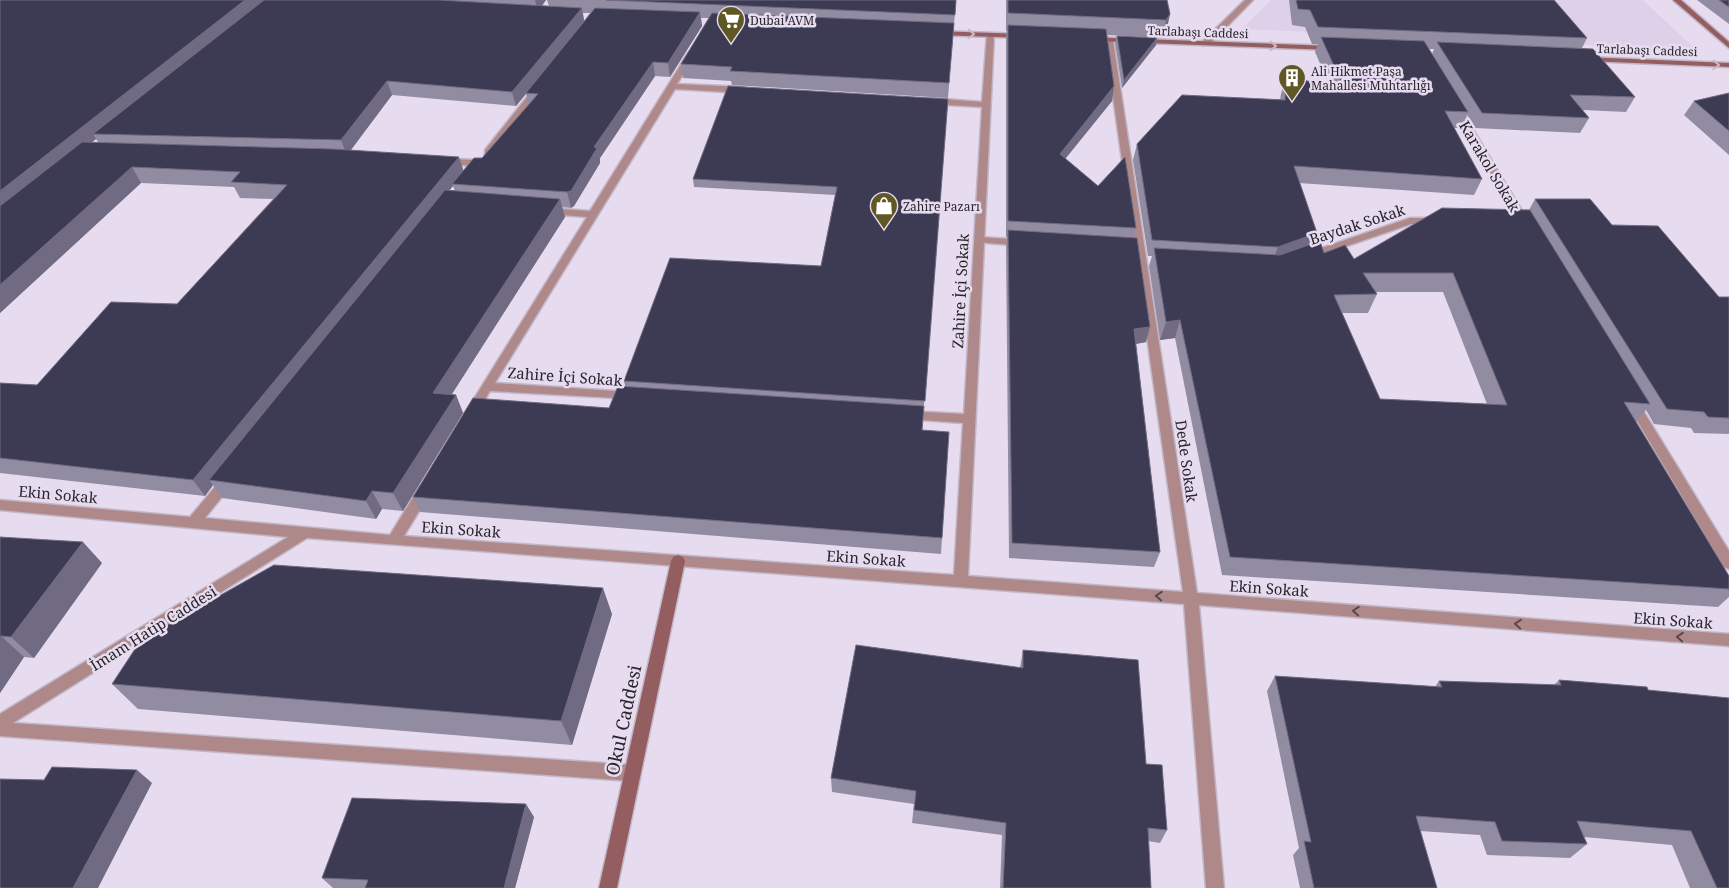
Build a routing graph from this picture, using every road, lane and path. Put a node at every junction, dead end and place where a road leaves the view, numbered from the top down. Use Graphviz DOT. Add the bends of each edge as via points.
graph roads {
  1 [pos="1249,0"];
  2 [pos="1678,0"];
  3 [pos="932,32"];
  4 [pos="990,35"];
  5 [pos="1029,37"];
  6 [pos="1079,39"];
  7 [pos="1109,40"];
  8 [pos="1206,43"];
  9 [pos="1729,46"];
  10 [pos="695,47"];
  11 [pos="1343,49"];
  12 [pos="1580,59"];
  13 [pos="1729,65"];
  14 [pos="546,79"];
  15 [pos="671,86"];
  16 [pos="750,91"];
  17 [pos="1448,96"];
  18 [pos="917,101"];
  19 [pos="986,105"];
  20 [pos="430,162"];
  21 [pos="479,163"];
  22 [pos="469,176"];
  23 [pos="534,210"];
  24 [pos="592,214"];
  25 [pos="1449,222"];
  26 [pos="1523,226"];
  27 [pos="979,240"];
  28 [pos="1035,243"];
  29 [pos="1301,259"];
  30 [pos="487,387"];
  31 [pos="1627,393"];
  32 [pos="644,397"];
  33 [pos="891,414"];
  34 [pos="467,419"];
  35 [pos="970,419"];
  36 [pos="237,468"];
  37 [pos="433,476"];
  38 [pos="0,504"];
  39 [pos="194,522"];
  40 [pos="305,534"];
  41 [pos="394,541"];
  42 [pos="678,561"];
  43 [pos="1729,563"];
  44 [pos="961,581"];
  45 [pos="1191,599"];
  46 [pos="1727,644"];
  47 [pos="0,722"];
  48 [pos="0,729"];
  49 [pos="632,773"];
  50 [pos="608,888"];
  51 [pos="1215,888"];
  1 -- 8 [label="street"];
  2 -- 9 [label="main road"];
  3 -- 4 [label="main road, one-way"];
  4 -- 5 [label="main road"];
  4 -- 19 [label="street, Zahire İçi Sokak"];
  6 -- 7 [label="main road, Tarlabaşı Caddesi"];
  7 -- 8 [label="main road, Tarlabaşı Caddesi"];
  7 -- 45 [label="street, Dede Sokak"];
  8 -- 11 [label="main road, Tarlabaşı Caddesi, one-way"];
  10 -- 15 [label="street, Zahire İçi Sokak"];
  12 -- 13 [label="main road, Tarlabaşı Caddesi, one-way"];
  14 -- 21 [label="street"];
  15 -- 16 [label="street"];
  15 -- 24 [label="street, Zahire İçi Sokak"];
  17 -- 26 [label="street, Karakol Sokak"];
  18 -- 19 [label="street"];
  19 -- 27 [label="street, Zahire İçi Sokak"];
  20 -- 21 [label="street"];
  21 -- 22 [label="street"];
  23 -- 24 [label="street"];
  24 -- 30 [label="street, Zahire İçi Sokak"];
  25 -- 29 [label="street, Baydak Sokak" via="1410,221"];
  27 -- 28 [label="street"];
  27 -- 35 [label="street, Zahire İçi Sokak"];
  30 -- 32 [label="street, Zahire İçi Sokak"];
  30 -- 34 [label="street, Zahire İçi Sokak"];
  31 -- 43 [label="street"];
  33 -- 35 [label="street"];
  35 -- 44 [label="street, Zahire İçi Sokak"];
  36 -- 39 [label="street"];
  37 -- 41 [label="street"];
  38 -- 39 [label="street, Ekin Sokak"];
  39 -- 40 [label="street, Ekin Sokak"];
  40 -- 41 [label="street, Ekin Sokak"];
  40 -- 47 [label="street, İmam Hatip Caddesi"];
  41 -- 42 [label="street, Ekin Sokak"];
  42 -- 44 [label="street, Ekin Sokak"];
  42 -- 49 [label="main road, Okul Caddesi"];
  45 -- 44 [label="street, Ekin Sokak, one-way"];
  46 -- 45 [label="street, Ekin Sokak, one-way"];
  45 -- 51 [label="street, Dede Sokak"];
  48 -- 49 [label="street"];
  49 -- 50 [label="main road, Okul Caddesi"];
}
